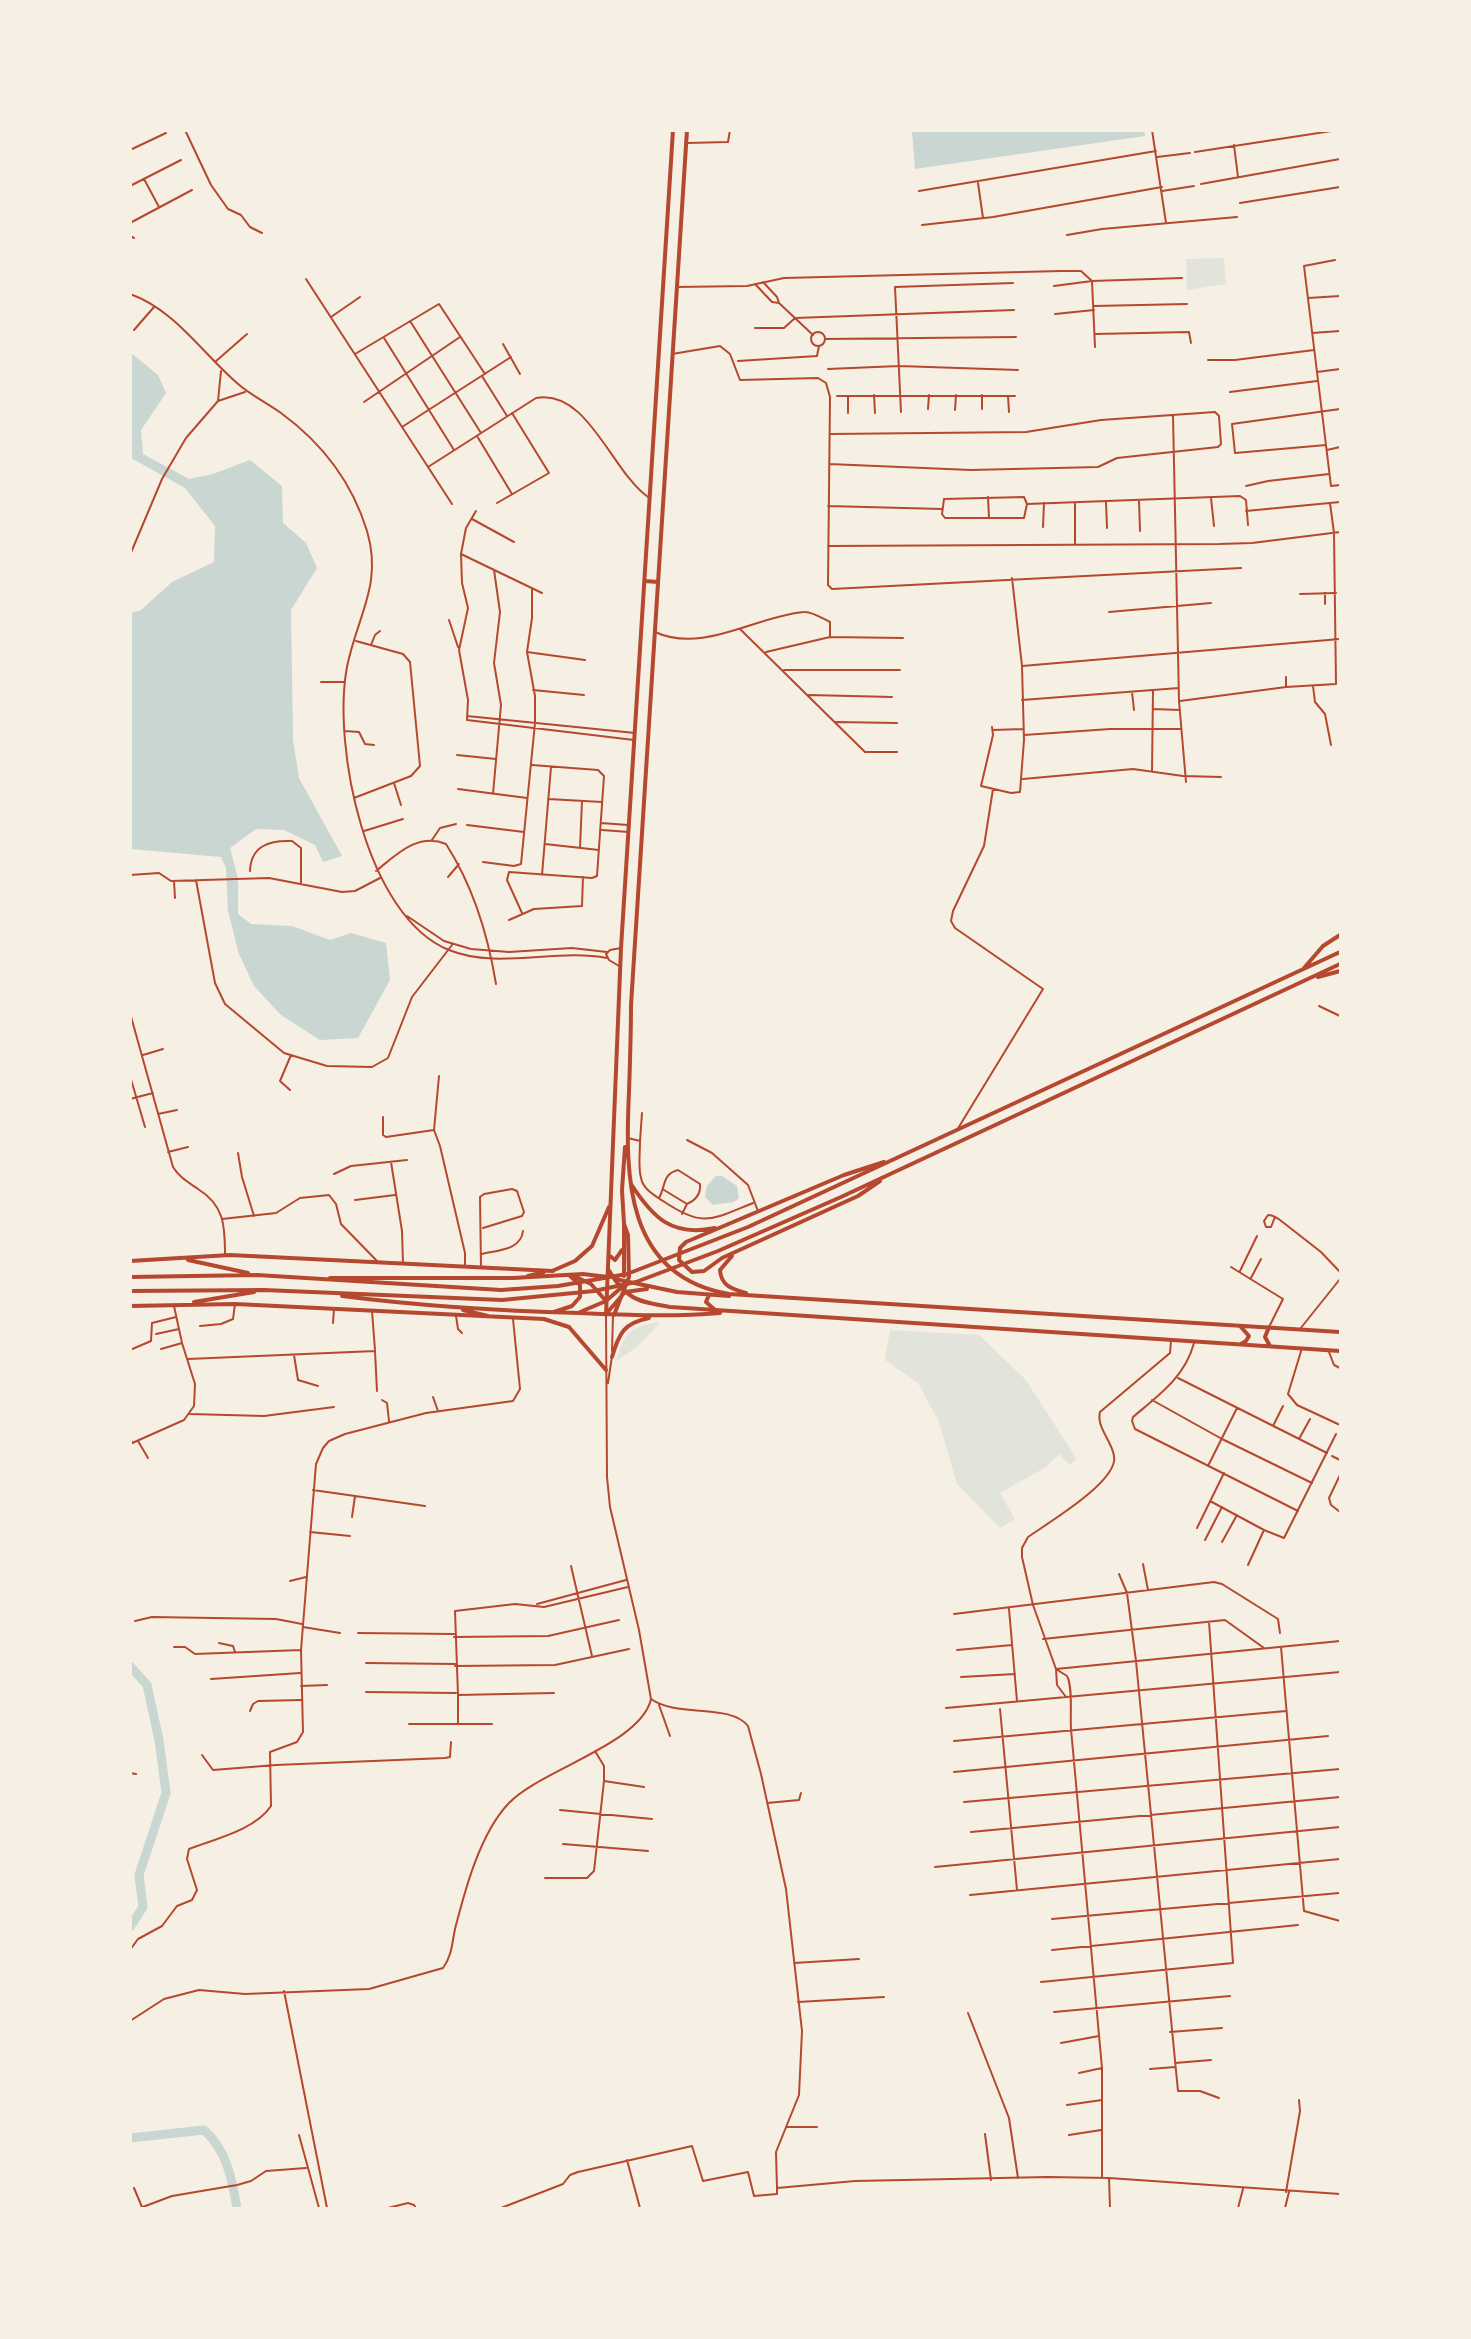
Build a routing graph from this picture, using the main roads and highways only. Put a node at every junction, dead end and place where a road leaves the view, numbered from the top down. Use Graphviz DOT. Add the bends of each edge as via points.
graph roads {
  1 [pos="673,130"];
  2 [pos="687,130"];
  3 [pos="645,581"];
  4 [pos="658,582"];
  5 [pos="1341,935"];
  6 [pos="1341,952"];
  7 [pos="1338,965"];
  8 [pos="1304,969"];
  9 [pos="1340,971"];
  10 [pos="1308,979"];
  11 [pos="626,1140"];
  12 [pos="902,1156"];
  13 [pos="888,1175"];
  14 [pos="629,1181"];
  15 [pos="610,1205"];
  16 [pos="624,1224"];
  17 [pos="720,1227"];
  18 [pos="623,1249"];
  19 [pos="609,1253"];
  20 [pos="735,1253"];
  21 [pos="181,1259"];
  22 [pos="130,1261"];
  23 [pos="608,1268"];
  24 [pos="553,1271"];
  25 [pos="257,1275"];
  26 [pos="569,1275"];
  27 [pos="130,1277"];
  28 [pos="608,1277"];
  29 [pos="314,1278"];
  30 [pos="513,1278"];
  31 [pos="615,1279"];
  32 [pos="626,1283"];
  33 [pos="657,1289"];
  34 [pos="264,1290"];
  35 [pos="623,1290"];
  36 [pos="130,1291"];
  37 [pos="313,1292"];
  38 [pos="709,1295"];
  39 [pos="759,1297"];
  40 [pos="606,1301"];
  41 [pos="184,1303"];
  42 [pos="130,1305"];
  43 [pos="449,1307"];
  44 [pos="610,1308"];
  45 [pos="716,1310"];
  46 [pos="730,1312"];
  47 [pos="543,1313"];
  48 [pos="578,1313"];
  49 [pos="550,1314"];
  50 [pos="606,1315"];
  51 [pos="613,1315"];
  52 [pos="656,1316"];
  53 [pos="500,1318"];
  54 [pos="531,1319"];
  55 [pos="1240,1326"];
  56 [pos="1269,1327"];
  57 [pos="1341,1332"];
  58 [pos="1240,1344"];
  59 [pos="1271,1346"];
  60 [pos="1341,1351"];
  61 [pos="612,1357"];
  62 [pos="606,1370"];
  1 -- 3 [label="main road"];
  2 -- 4 [label="main road"];
  3 -- 4 [label="main road"];
  3 -- 15 [label="main road" via="621,948"];
  4 -- 11 [label="main road"];
  5 -- 8 [label="main road" via="1323,946"];
  6 -- 8 [label="main road"];
  7 -- 10 [label="main road"];
  8 -- 12 [label="main road"];
  9 -- 10 [label="main road"];
  10 -- 13 [label="main road"];
  11 -- 14 [label="main road"];
  11 -- 16 [label="main road"];
  12 -- 17 [label="main road" via="844,1175"];
  12 -- 29 [label="main road" via="748,1227 666,1261 608,1279 483,1290"];
  13 -- 20 [label="main road" via="858,1196"];
  13 -- 37 [label="main road" via="673,1269 636,1282 583,1293 502,1300"];
  14 -- 17 [label="main road" via="645,1205 670,1225 693,1231"];
  14 -- 39 [label="main road" via="646,1236 677,1275 717,1292"];
  15 -- 19 [label="main road"];
  15 -- 24 [label="main road" via="592,1246 575,1261"];
  16 -- 18 [label="main road"];
  16 -- 32 [label="main road" via="628,1235"];
  17 -- 20 [label="main road" via="686,1242 680,1248 679,1260 697,1273"];
  18 -- 19 [label="main road" via="615,1260"];
  18 -- 32 [label="main road"];
  19 -- 23 [label="main road"];
  20 -- 39 [label="main road" via="720,1270 723,1282 729,1288"];
  21 -- 22 [label="main road"];
  21 -- 24 [label="main road" via="225,1256"];
  21 -- 25 [label="main road"];
  23 -- 28 [label="main road"];
  23 -- 31 [label="main road"];
  24 -- 30 [label="main road"];
  25 -- 27 [label="main road"];
  25 -- 29 [label="main road"];
  26 -- 28 [label="main road"];
  26 -- 30 [label="main road"];
  26 -- 40 [label="main road" via="591,1284"];
  26 -- 49 [label="main road" via="578,1280 580,1297 572,1306"];
  28 -- 31 [label="main road"];
  28 -- 40 [label="main road"];
  29 -- 30 [label="main road"];
  31 -- 32 [label="main road"];
  31 -- 35 [label="main road"];
  32 -- 33 [label="main road"];
  32 -- 35 [label="main road"];
  33 -- 35 [label="main road"];
  33 -- 38 [label="main road"];
  34 -- 36 [label="main road"];
  34 -- 37 [label="main road"];
  34 -- 41 [label="main road"];
  35 -- 40 [label="main road"];
  35 -- 44 [label="main road"];
  35 -- 45 [label="main road" via="640,1302"];
  35 -- 51 [label="main road"];
  37 -- 43 [label="main road"];
  38 -- 39 [label="main road"];
  38 -- 45 [label="main road" via="706,1302"];
  39 -- 55 [label="main road"];
  40 -- 44 [label="main road"];
  40 -- 48 [label="main road"];
  40 -- 50 [label="main road"];
  41 -- 42 [label="main road"];
  41 -- 53 [label="main road"];
  43 -- 47 [label="main road"];
  43 -- 53 [label="main road"];
  44 -- 50 [label="main road"];
  44 -- 51 [label="main road"];
  45 -- 46 [label="main road"];
  46 -- 52 [label="main road"];
  46 -- 58 [label="main road"];
  47 -- 49 [label="main road"];
  47 -- 54 [label="main road"];
  48 -- 49 [label="main road"];
  48 -- 50 [label="main road"];
  50 -- 51 [label="main road"];
  51 -- 52 [label="main road"];
  52 -- 61 [label="main road" via="624,1328"];
  53 -- 54 [label="main road"];
  54 -- 62 [label="main road" via="569,1327"];
  55 -- 56 [label="main road"];
  55 -- 58 [label="main road" via="1249,1336"];
  56 -- 57 [label="main road"];
  56 -- 59 [label="main road" via="1265,1336"];
  58 -- 59 [label="main road"];
  59 -- 60 [label="main road"];
}
